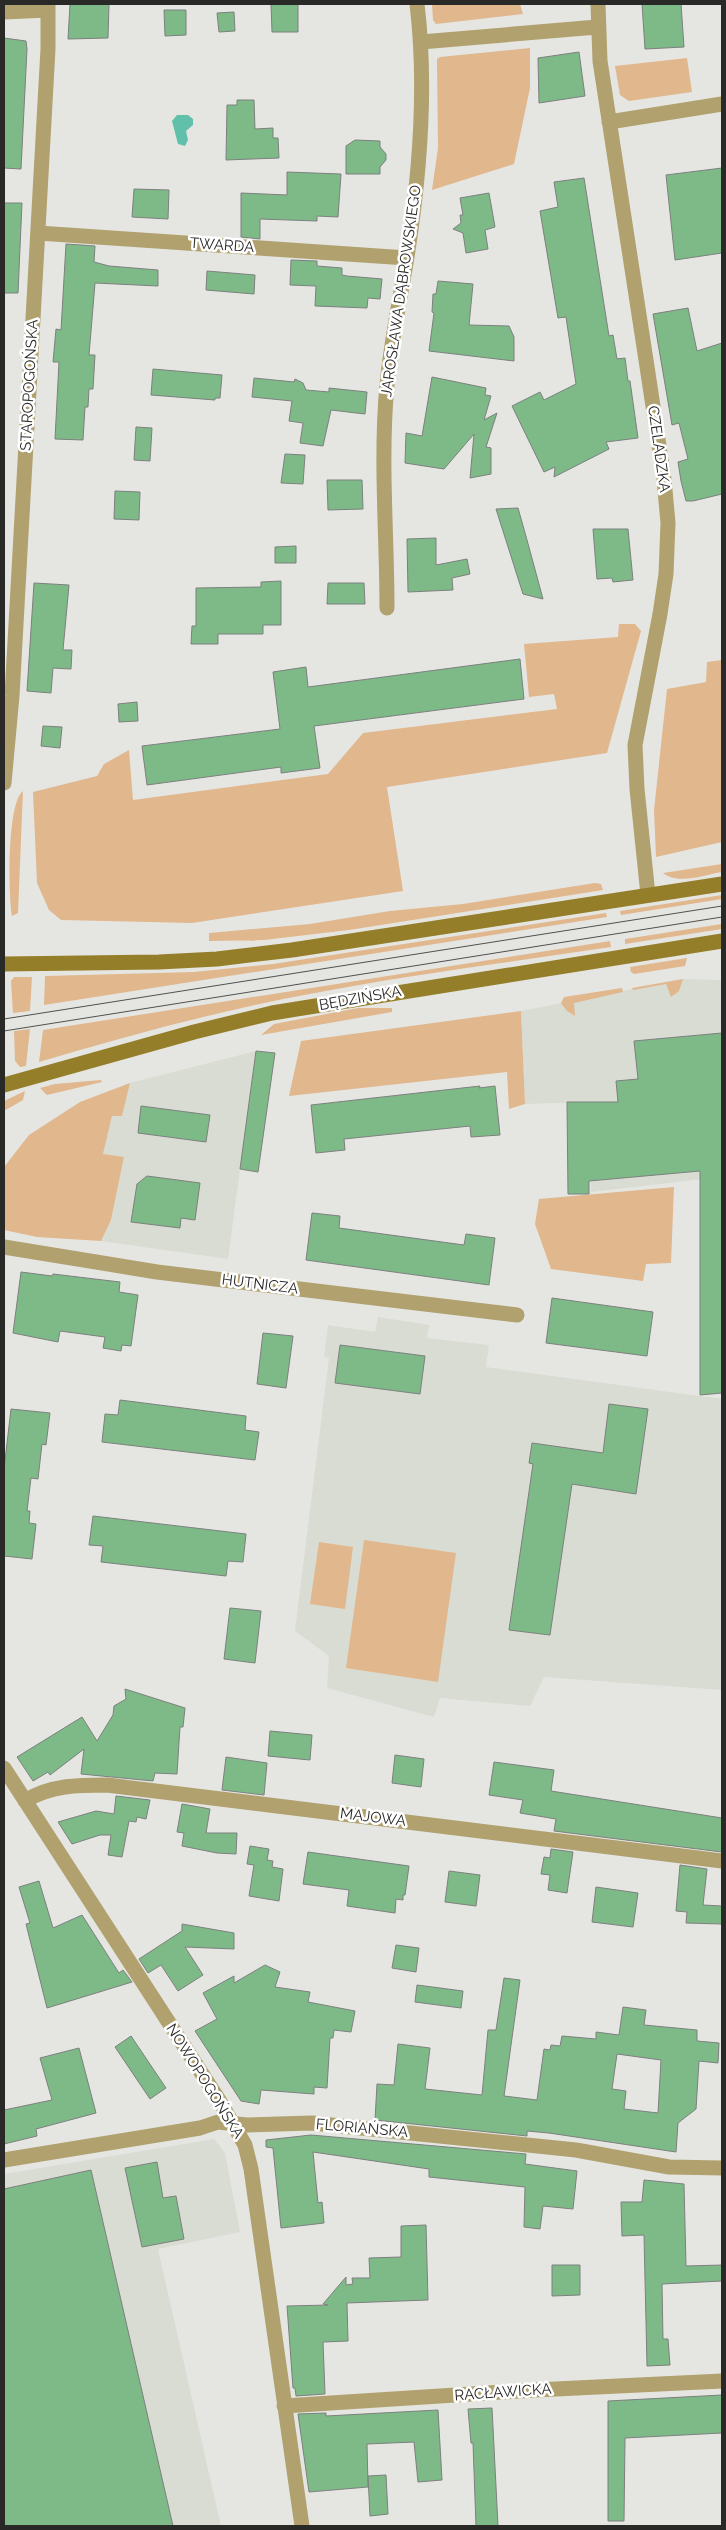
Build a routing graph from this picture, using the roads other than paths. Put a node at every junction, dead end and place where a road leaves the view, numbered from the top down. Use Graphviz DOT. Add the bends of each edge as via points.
graph roads {
  1 [pos="417,4"];
  2 [pos="598,4"];
  3 [pos="48,7"];
  4 [pos="4,12"];
  5 [pos="598,27"];
  6 [pos="421,42"];
  7 [pos="722,104"];
  8 [pos="609,122"];
  9 [pos="38,233"];
  10 [pos="407,258"];
  11 [pos="388,608"];
  12 [pos="8,696"];
  13 [pos="4,767"];
  14 [pos="4,782"];
  15 [pos="722,884"];
  16 [pos="648,895"];
  17 [pos="722,941"];
  18 [pos="4,964"];
  19 [pos="4,1085"];
  20 [pos="4,1247"];
  21 [pos="517,1315"];
  22 [pos="4,1768"];
  23 [pos="25,1801"];
  24 [pos="722,1861"];
  25 [pos="234,2123"];
  26 [pos="4,2160"];
  27 [pos="722,2168"];
  28 [pos="722,2381"];
  29 [pos="284,2406"];
  30 [pos="302,2526"];
  1 -- 6 [label="street, JAROSŁAWA DĄBROWSKIEGO"];
  2 -- 5 [label="street, CZELADZKA"];
  3 -- 4 [label="street"];
  3 -- 9 [label="street, STAROPOGOŃSKA"];
  5 -- 6 [label="street"];
  5 -- 8 [label="street, CZELADZKA"];
  6 -- 10 [label="street, JAROSŁAWA DĄBROWSKIEGO" via="420,149"];
  7 -- 8 [label="street"];
  8 -- 16 [label="street, CZELADZKA" via="668,522 666,574 635,745"];
  9 -- 10 [label="street, TWARDA"];
  9 -- 12 [label="street, STAROPOGOŃSKA"];
  10 -- 11 [label="street, JAROSŁAWA DĄBROWSKIEGO" via="392,341 384,420"];
  12 -- 13 [label="street, STAROPOGOŃSKA"];
  13 -- 14 [label="street, STAROPOGOŃSKA"];
  15 -- 16 [label="street"];
  16 -- 18 [label="street" via="217,959"];
  17 -- 19 [label="street, BĘDZIŃSKA" via="272,1013"];
  20 -- 21 [label="street, HUTNICZA" via="156,1272"];
  22 -- 23 [label="street, NOWOPOGOŃSKA"];
  23 -- 24 [label="street, MAJOWA" via="48,1790 108,1785"];
  23 -- 25 [label="street, NOWOPOGOŃSKA"];
  25 -- 26 [label="street, FLORIAŃSKA" via="218,2122 200,2128"];
  25 -- 27 [label="street, FLORIAŃSKA" via="330,2125 576,2150 670,2167"];
  25 -- 29 [label="street, NOWOPOGOŃSKA" via="245,2145 251,2168"];
  28 -- 29 [label="street, RACŁAWICKA"];
  29 -- 30 [label="street, NOWOPOGOŃSKA"];
}
